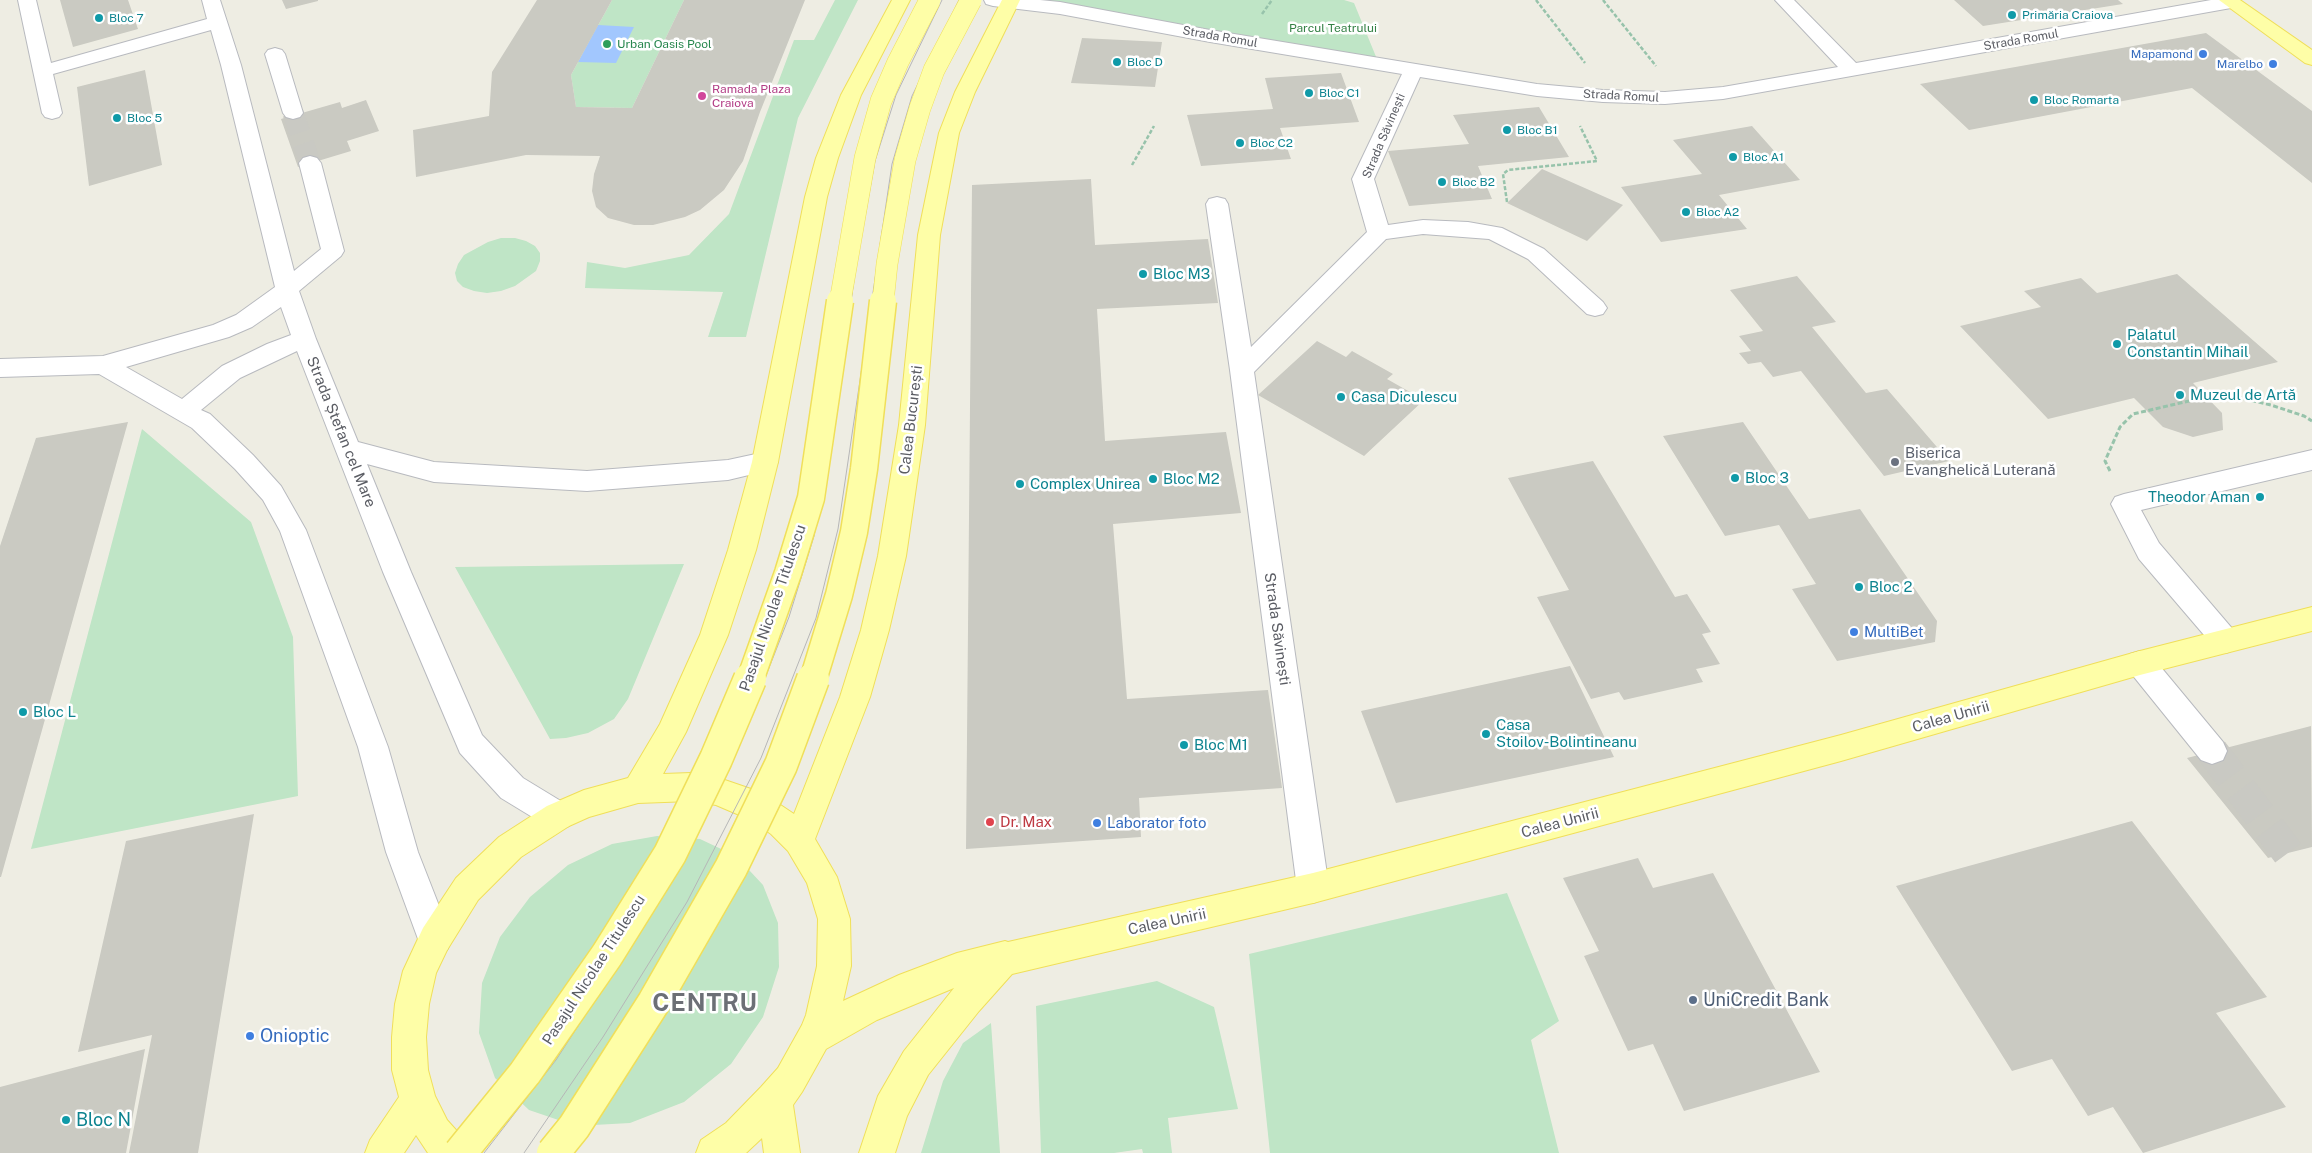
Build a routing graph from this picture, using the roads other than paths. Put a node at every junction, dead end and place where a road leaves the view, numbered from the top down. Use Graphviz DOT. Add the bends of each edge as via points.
graph roads {
  1 [pos="27,0"];
  2 [pos="901,0"];
  3 [pos="930,0"];
  4 [pos="971,0"];
  5 [pos="1784,0"];
  6 [pos="1004,1"];
  7 [pos="2230,1"];
  8 [pos="215,11"];
  9 [pos="275,54"];
  10 [pos="2312,59"];
  11 [pos="1414,69"];
  12 [pos="1852,70"];
  13 [pos="43,71"];
  14 [pos="52,113"];
  15 [pos="293,113"];
  16 [pos="310,163"];
  17 [pos="1217,204"];
  18 [pos="1379,232"];
  19 [pos="287,289"];
  20 [pos="1595,308"];
  21 [pos="304,339"];
  22 [pos="103,365"];
  23 [pos="0,368"];
  24 [pos="1242,370"];
  25 [pos="183,410"];
  26 [pos="347,449"];
  27 [pos="2312,460"];
  28 [pos="765,462"];
  29 [pos="2312,620"];
  30 [pos="2226,641"];
  31 [pos="2140,663"];
  32 [pos="2212,751"];
  33 [pos="638,789"];
  34 [pos="558,816"];
  35 [pos="799,841"];
  36 [pos="1313,888"];
  37 [pos="435,939"];
  38 [pos="1006,957"];
  39 [pos="814,1037"];
  40 [pos="774,1100"];
  41 [pos="418,1101"];
  42 [pos="383,1153"];
  43 [pos="452,1153"];
  44 [pos="460,1153"];
  45 [pos="553,1153"];
  46 [pos="714,1153"];
  47 [pos="782,1153"];
  48 [pos="877,1153"];
  1 -- 13 [label="street"];
  2 -- 28 [label="main road" via="850,95 827,158 816,197"];
  3 -- 44 [label="main road, Pasajul Nicolae Titulescu, bridge" via="881,101 865,158 845,265 811,498 757,663 670,854 607,955 525,1073"];
  4 -- 45 [label="main road, bridge" via="934,70 905,160 888,264 854,532 812,683 782,765 731,868 654,1002 574,1127"];
  5 -- 12 [label="street"];
  6 -- 11 [label="street, Strada Romul"];
  6 -- 35 [label="main road, Calea București" via="949,133 930,234 912,425 892,556 875,630 855,696"];
  7 -- 10 [label="main road"];
  7 -- 12 [label="street, Strada Romul"];
  8 -- 13 [label="street"];
  8 -- 19 [label="street, Strada Ștefan cel Mare"];
  9 -- 15 [label="street"];
  11 -- 12 [label="street, Strada Romul" via="1537,90 1612,97 1723,93"];
  11 -- 18 [label="street, Strada Săvinești" via="1363,179"];
  13 -- 14 [label="street"];
  16 -- 19 [label="street" via="333,251"];
  17 -- 24 [label="street, Strada Săvinești"];
  18 -- 20 [label="street" via="1423,227 1494,233 1536,254"];
  18 -- 24 [label="street"];
  19 -- 21 [label="street, Strada Ștefan cel Mare"];
  19 -- 22 [label="street" via="244,321 221,331"];
  21 -- 25 [label="street" via="232,372"];
  21 -- 26 [label="street, Strada Ștefan cel Mare"];
  22 -- 23 [label="street"];
  22 -- 25 [label="street"];
  24 -- 36 [label="street, Strada Săvinești"];
  25 -- 37 [label="street" via="201,421 244,462 272,493 293,530 373,747 402,852"];
  26 -- 28 [label="street" via="434,472 587,481 728,470"];
  26 -- 34 [label="street, Strada Ștefan cel Mare" via="471,744 512,788"];
  27 -- 30 [label="street" via="2124,504 2149,551"];
  28 -- 33 [label="main road" via="742,550 714,635 671,732"];
  29 -- 30 [label="main road, Calea Unirii"];
  30 -- 31 [label="main road, Calea Unirii"];
  31 -- 32 [label="street"];
  31 -- 36 [label="main road, Calea Unirii" via="1832,750"];
  33 -- 34 [label="main road" via="584,804"];
  33 -- 35 [label="main road" via="691,787 740,799 769,814"];
  34 -- 37 [label="main road" via="510,848 467,889"];
  35 -- 39 [label="main road" via="821,876 834,918 834,966 823,1016"];
  36 -- 38 [label="main road, Calea Unirii"];
  37 -- 41 [label="main road" via="420,971 408,1037"];
  38 -- 39 [label="main road, Calea Unirii" via="910,987"];
  38 -- 48 [label="main road" via="967,999 916,1063 892,1109"];
  39 -- 40 [label="main road" via="790,1080"];
  40 -- 46 [label="main road" via="739,1136"];
  40 -- 47 [label="main road"];
  41 -- 42 [label="main road"];
  41 -- 43 [label="main road" via="434,1133"];
}
